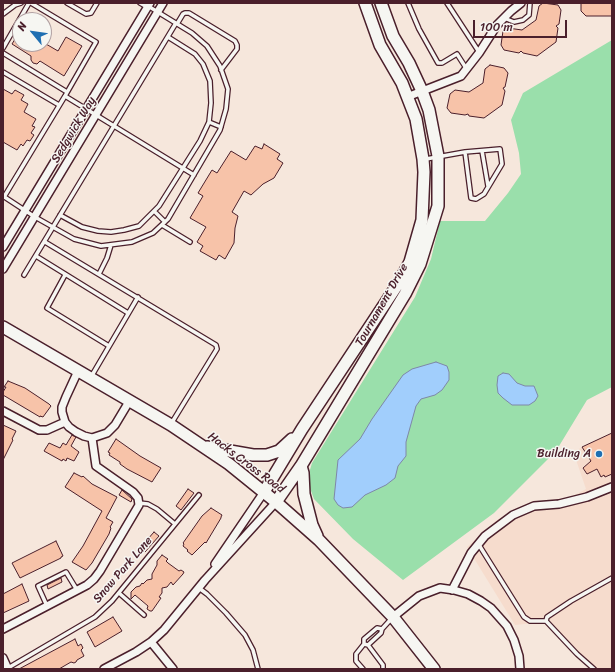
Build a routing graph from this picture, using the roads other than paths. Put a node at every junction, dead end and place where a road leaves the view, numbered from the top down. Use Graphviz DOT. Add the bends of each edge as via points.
graph roads {
  1 [pos="21,3"];
  2 [pos="30,3"];
  3 [pos="67,3"];
  4 [pos="97,3"];
  5 [pos="140,3"];
  6 [pos="163,3"];
  7 [pos="365,3"];
  8 [pos="381,3"];
  9 [pos="408,3"];
  10 [pos="447,3"];
  11 [pos="521,3"];
  12 [pos="530,3"];
  13 [pos="148,5"];
  14 [pos="158,12"];
  15 [pos="3,14"];
  16 [pos="504,18"];
  17 [pos="177,23"];
  18 [pos="168,37"];
  19 [pos="3,48"];
  20 [pos="3,53"];
  21 [pos="479,53"];
  22 [pos="467,69"];
  23 [pos="221,70"];
  24 [pos="3,72"];
  25 [pos="422,91"];
  26 [pos="66,94"];
  27 [pos="407,97"];
  28 [pos="59,105"];
  29 [pos="87,109"];
  30 [pos="96,115"];
  31 [pos="209,122"];
  32 [pos="114,126"];
  33 [pos="221,127"];
  34 [pos="482,151"];
  35 [pos="465,152"];
  36 [pos="438,156"];
  37 [pos="423,159"];
  38 [pos="182,168"];
  39 [pos="194,175"];
  40 [pos="488,186"];
  41 [pos="3,197"];
  42 [pos="25,211"];
  43 [pos="154,211"];
  44 [pos="60,215"];
  45 [pos="35,217"];
  46 [pos="164,224"];
  47 [pos="53,227"];
  48 [pos="45,242"];
  49 [pos="190,242"];
  50 [pos="111,245"];
  51 [pos="3,247"];
  52 [pos="36,256"];
  53 [pos="3,269"];
  54 [pos="65,274"];
  55 [pos="99,274"];
  56 [pos="24,275"];
  57 [pos="138,297"];
  58 [pos="128,313"];
  59 [pos="3,327"];
  60 [pos="109,346"];
  61 [pos="78,372"];
  62 [pos="91,378"];
  63 [pos="130,400"];
  64 [pos="3,411"];
  65 [pos="65,422"];
  66 [pos="171,425"];
  67 [pos="299,434"];
  68 [pos="92,438"];
  69 [pos="203,446"];
  70 [pos="301,466"];
  71 [pos="612,487"];
  72 [pos="264,492"];
  73 [pos="199,495"];
  74 [pos="139,502"];
  75 [pos="276,502"];
  76 [pos="175,524"];
  77 [pos="319,540"];
  78 [pos="478,544"];
  79 [pos="612,578"];
  80 [pos="205,580"];
  81 [pos="199,588"];
  82 [pos="78,590"];
  83 [pos="452,590"];
  84 [pos="119,593"];
  85 [pos="47,606"];
  86 [pos="144,615"];
  87 [pos="393,617"];
  88 [pos="546,621"];
  89 [pos="3,629"];
  90 [pos="382,629"];
  91 [pos="151,642"];
  92 [pos="366,644"];
  93 [pos="3,658"];
  94 [pos="8,669"];
  95 [pos="104,669"];
  96 [pos="173,669"];
  97 [pos="258,669"];
  98 [pos="363,669"];
  99 [pos="383,669"];
  100 [pos="434,669"];
  101 [pos="520,669"];
  102 [pos="594,669"];
  1 -- 15 [label="lane"];
  2 -- 19 [label="lane"];
  2 -- 26 [label="lane" via="96,42"];
  3 -- 4 [label="lane" via="86,14 91,13"];
  5 -- 13 [label="lane"];
  6 -- 14 [label="street, Sedgwick Way"];
  7 -- 27 [label="street, Tournament Drive" via="380,45 402,83"];
  8 -- 25 [label="street, Tournament Drive" via="393,36"];
  9 -- 22 [label="lane" via="438,63 457,54"];
  10 -- 21 [label="lane"];
  11 -- 16 [label="street"];
  12 -- 16 [label="lane" via="529,15 523,20 514,22"];
  13 -- 14 [label="lane"];
  13 -- 29 [label="street, Sedgwick Way"];
  14 -- 17 [label="lane"];
  14 -- 30 [label="street, Sedgwick Way"];
  16 -- 21 [label="street"];
  17 -- 18 [label="lane"];
  17 -- 23 [label="lane" via="207,46"];
  17 -- 23 [label="lane" via="183,14 189,13 235,41 237,49"];
  18 -- 31 [label="lane" via="195,54 203,64 210,81"];
  18 -- 32 [label="lane"];
  20 -- 26 [label="lane"];
  21 -- 22 [label="street"];
  22 -- 25 [label="street" via="461,76"];
  23 -- 33 [label="lane" via="228,89"];
  24 -- 28 [label="lane"];
  25 -- 27 [label="street"];
  25 -- 36 [label="street, Tournament Drive" via="429,110"];
  26 -- 28 [label="lane"];
  26 -- 29 [label="lane"];
  27 -- 37 [label="street, Tournament Drive" via="416,119"];
  28 -- 41 [label="lane"];
  29 -- 30 [label="lane"];
  29 -- 42 [label="street, Sedgwick Way"];
  30 -- 32 [label="lane"];
  30 -- 45 [label="street, Sedgwick Way"];
  31 -- 33 [label="lane"];
  31 -- 38 [label="lane"];
  32 -- 38 [label="lane"];
  32 -- 44 [label="lane"];
  33 -- 39 [label="lane"];
  34 -- 35 [label="lane"];
  34 -- 40 [label="lane"];
  34 -- 40 [label="lane" via="500,149 502,164"];
  35 -- 36 [label="lane"];
  35 -- 40 [label="lane" via="470,198 476,199 484,194"];
  36 -- 37 [label="lane"];
  36 -- 70 [label="street, Tournament Drive" via="438,206 420,264 405,294"];
  37 -- 67 [label="street, Tournament Drive" via="422,220 410,262"];
  38 -- 39 [label="lane"];
  38 -- 43 [label="lane"];
  39 -- 46 [label="lane"];
  41 -- 42 [label="lane"];
  42 -- 45 [label="lane"];
  42 -- 51 [label="street, Sedgwick Way"];
  43 -- 44 [label="lane" via="139,226 111,232 98,232 82,227"];
  43 -- 46 [label="lane"];
  44 -- 47 [label="lane"];
  45 -- 47 [label="lane"];
  45 -- 53 [label="street, Sedgwick Way"];
  46 -- 49 [label="lane"];
  46 -- 50 [label="lane" via="153,233 132,242"];
  47 -- 48 [label="lane"];
  47 -- 50 [label="lane" via="74,239 101,246"];
  48 -- 52 [label="lane"];
  48 -- 55 [label="lane"];
  50 -- 55 [label="lane"];
  52 -- 54 [label="lane"];
  52 -- 56 [label="lane"];
  54 -- 58 [label="lane"];
  54 -- 60 [label="lane" via="47,308"];
  55 -- 57 [label="lane"];
  57 -- 58 [label="lane"];
  57 -- 66 [label="lane" via="216,345 217,349"];
  58 -- 60 [label="lane"];
  59 -- 61 [label="street, Hacks Cross Road"];
  60 -- 62 [label="lane"];
  61 -- 62 [label="street, Hacks Cross Road"];
  61 -- 65 [label="street" via="62,406"];
  62 -- 63 [label="street, Hacks Cross Road"];
  63 -- 66 [label="street, Hacks Cross Road"];
  63 -- 68 [label="street" via="115,424 107,432"];
  64 -- 65 [label="street" via="39,430 47,430"];
  65 -- 68 [label="street" via="76,432"];
  66 -- 69 [label="street, Hacks Cross Road"];
  67 -- 69 [label="street" via="279,451 267,455"];
  67 -- 72 [label="street, Tournament Drive"];
  68 -- 74 [label="street" via="96,466 133,492"];
  69 -- 72 [label="street, Hacks Cross Road"];
  70 -- 75 [label="street, Tournament Drive"];
  70 -- 77 [label="street" via="308,511"];
  71 -- 78 [label="street" via="559,504 534,506 513,515"];
  72 -- 75 [label="street, Hacks Cross Road"];
  72 -- 80 [label="street, Tournament Drive"];
  73 -- 76 [label="lane, Snow Park Lane"];
  74 -- 76 [label="lane" via="157,509"];
  74 -- 82 [label="street" via="100,571 91,582"];
  75 -- 77 [label="street, Hacks Cross Road"];
  75 -- 80 [label="street, Tournament Drive"];
  76 -- 84 [label="lane, Snow Park Lane"];
  77 -- 87 [label="street, Hacks Cross Road"];
  78 -- 83 [label="street"];
  78 -- 88 [label="lane" via="524,617 530,621"];
  79 -- 88 [label="lane" via="571,601 547,617"];
  80 -- 81 [label="street, Tournament Drive"];
  81 -- 91 [label="street, Tournament Drive"];
  81 -- 97 [label="lane" via="222,609 244,635 253,650"];
  82 -- 85 [label="street"];
  82 -- 85 [label="lane" via="66,572 38,586"];
  83 -- 87 [label="street" via="440,588 419,596"];
  83 -- 101 [label="street" via="481,601 498,615 514,640"];
  84 -- 86 [label="lane"];
  84 -- 94 [label="lane, Snow Park Lane" via="95,617"];
  85 -- 89 [label="street"];
  87 -- 90 [label="lane"];
  87 -- 100 [label="street, Hacks Cross Road"];
  88 -- 102 [label="lane"];
  90 -- 92 [label="lane" via="381,633"];
  90 -- 92 [label="lane" via="377,628 364,640"];
  91 -- 95 [label="street, Tournament Drive"];
  91 -- 96 [label="street"];
  92 -- 98 [label="lane" via="356,654 356,661"];
  92 -- 99 [label="lane" via="383,665"];
  93 -- 94 [label="street"];
}
